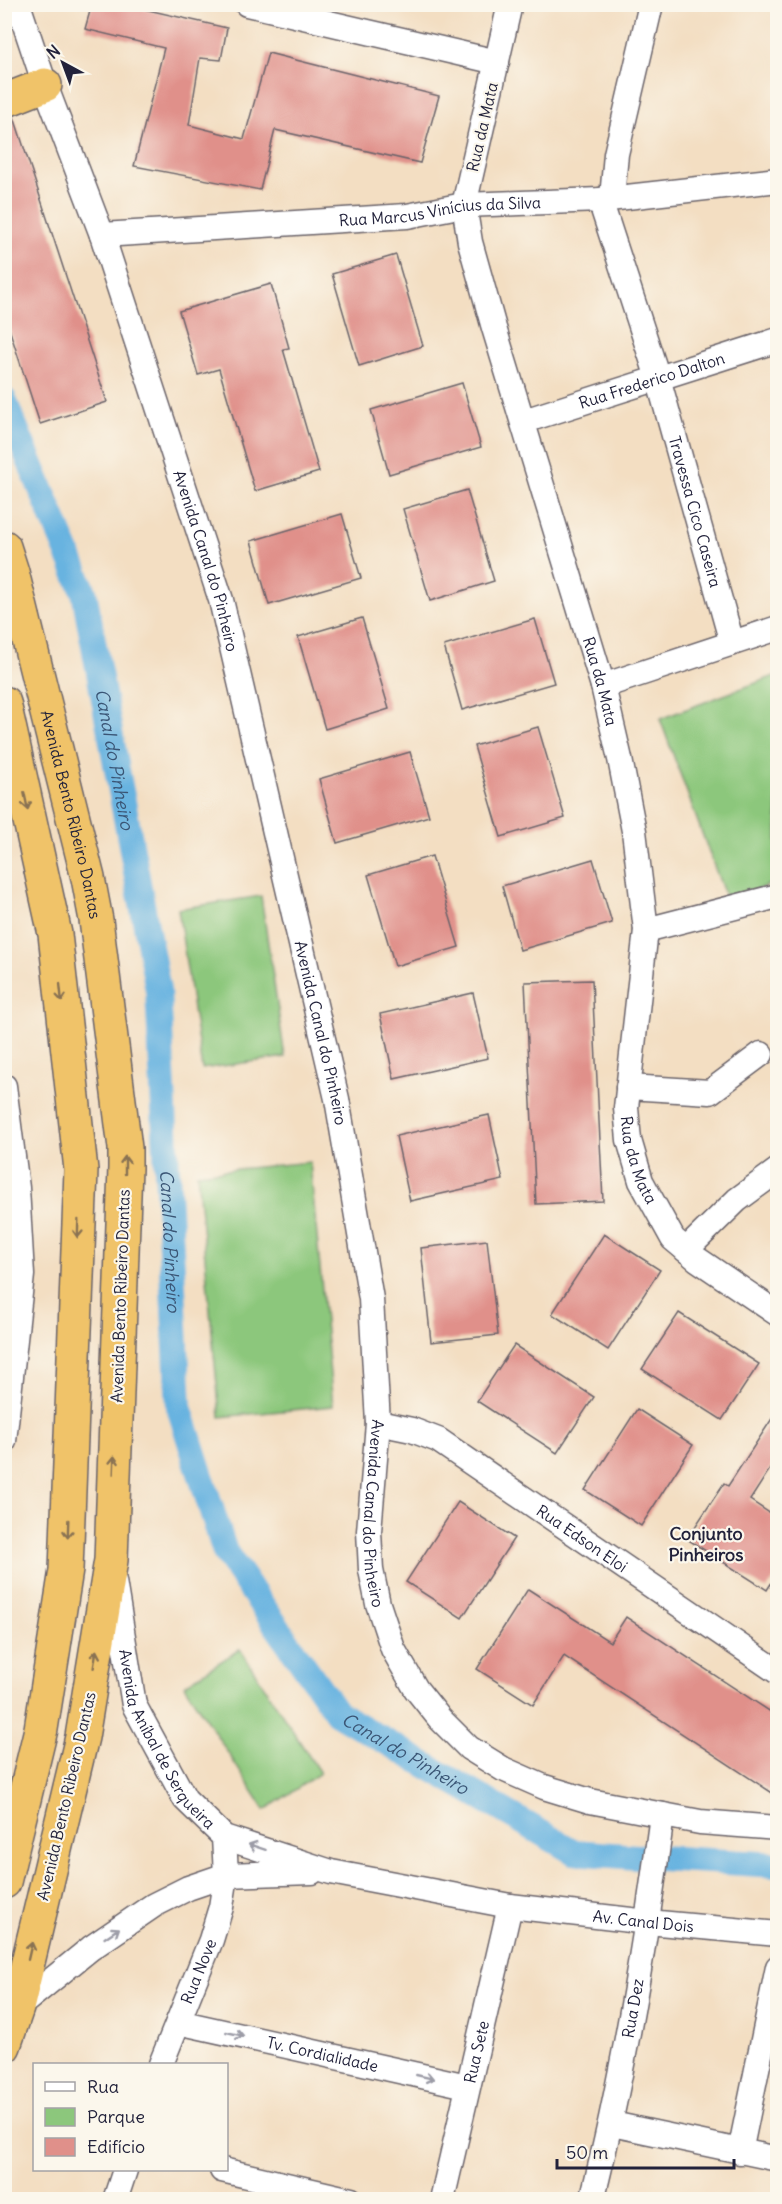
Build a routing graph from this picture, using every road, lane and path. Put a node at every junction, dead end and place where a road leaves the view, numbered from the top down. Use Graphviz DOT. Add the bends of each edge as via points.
graph roads {
  1 [pos="18,4"];
  2 [pos="247,4"];
  3 [pos="510,4"];
  4 [pos="651,4"];
  5 [pos="497,62"];
  6 [pos="45,85"];
  7 [pos="4,100"];
  8 [pos="777,180"];
  9 [pos="606,199"];
  10 [pos="464,205"];
  11 [pos="102,235"];
  12 [pos="777,340"];
  13 [pos="658,378"];
  14 [pos="524,421"];
  15 [pos="4,548"];
  16 [pos="777,628"];
  17 [pos="732,643"];
  18 [pos="603,686"];
  19 [pos="4,703"];
  20 [pos="777,896"];
  21 [pos="646,930"];
  22 [pos="761,1054"];
  23 [pos="4,1086"];
  24 [pos="628,1087"];
  25 [pos="8,1149"];
  26 [pos="777,1170"];
  27 [pos="12,1244"];
  28 [pos="686,1250"];
  29 [pos="777,1314"];
  30 [pos="10,1343"];
  31 [pos="378,1424"];
  32 [pos="4,1441"];
  33 [pos="111,1560"];
  34 [pos="777,1672"];
  35 [pos="662,1815"];
  36 [pos="777,1828"];
  37 [pos="224,1837"];
  38 [pos="7,1856"];
  39 [pos="329,1871"];
  40 [pos="226,1875"];
  41 [pos="510,1906"];
  42 [pos="648,1922"];
  43 [pos="777,1934"];
  44 [pos="777,1967"];
  45 [pos="16,2008"];
  46 [pos="178,2022"];
  47 [pos="4,2046"];
  48 [pos="161,2063"];
  49 [pos="467,2086"];
  50 [pos="612,2124"];
  51 [pos="740,2152"];
  52 [pos="777,2159"];
  53 [pos="228,2170"];
  54 [pos="124,2171"];
  55 [pos="115,2199"];
  56 [pos="351,2199"];
  57 [pos="442,2199"];
  58 [pos="592,2199"];
  1 -- 6 [label="street, Avenida Canal do Pinheiro"];
  2 -- 5 [label="street"];
  3 -- 5 [label="street, Rua da Mata"];
  4 -- 9 [label="street"];
  5 -- 10 [label="street, Rua da Mata"];
  6 -- 7 [label="highway"];
  6 -- 11 [label="street, Avenida Canal do Pinheiro"];
  8 -- 9 [label="street, Rua Marcus Vinícius da Silva"];
  9 -- 10 [label="street, Rua Marcus Vinícius da Silva"];
  9 -- 13 [label="street, Travessa Cico Caseira"];
  10 -- 11 [label="street, Rua Marcus Vinícius da Silva" via="407,216"];
  10 -- 14 [label="street, Rua da Mata" via="494,328"];
  11 -- 31 [label="street, Avenida Canal do Pinheiro" via="221,600 232,645 337,1099 371,1299"];
  12 -- 13 [label="street, Rua Frederico Dalton"];
  13 -- 14 [label="street, Rua Frederico Dalton"];
  13 -- 17 [label="street, Travessa Cico Caseira"];
  14 -- 18 [label="street, Rua da Mata"];
  33 -- 15 [label="highway, Avenida Bento Ribeiro Dantas, one-way" via="125,1148 88,878"];
  16 -- 17 [label="street"];
  17 -- 18 [label="street"];
  18 -- 21 [label="street, Rua da Mata" via="634,831"];
  19 -- 38 [label="highway, one-way" via="55,934 81,1170 66,1570 41,1729"];
  20 -- 21 [label="street"];
  21 -- 24 [label="street, Rua da Mata"];
  22 -- 24 [label="street" via="710,1092"];
  23 -- 25 [label="street"];
  24 -- 28 [label="street, Rua da Mata" via="629,1140 641,1181 673,1239"];
  25 -- 27 [label="street"];
  26 -- 28 [label="street" via="737,1200"];
  27 -- 30 [label="street" via="22,1275"];
  28 -- 29 [label="street, Rua da Mata"];
  30 -- 32 [label="street"];
  31 -- 34 [label="street, Rua Edson Eloi" via="438,1440"];
  31 -- 35 [label="street, Avenida Canal do Pinheiro" via="369,1531 371,1570 393,1649 416,1689 469,1748 503,1770 590,1801"];
  33 -- 37 [label="street, Avenida Aníbal de Serqueira" via="134,1705 185,1799"];
  45 -- 33 [label="highway, Avenida Bento Ribeiro Dantas, one-way" via="82,1737"];
  35 -- 36 [label="street, Avenida Canal do Pinheiro"];
  35 -- 42 [label="street, Rua Dez"];
  39 -- 37 [label="street, Avenida Aníbal de Serqueira, one-way"];
  37 -- 40 [label="street, Rua Nove"];
  39 -- 40 [label="street, Avenida Aníbal de Serqueira"];
  39 -- 41 [label="street, Avenida Aníbal de Serqueira"];
  45 -- 40 [label="street, Avenida Aníbal de Serqueira, one-way" via="91,1948 154,1905"];
  40 -- 46 [label="street, Rua Nove" via="211,1940"];
  41 -- 42 [label="street, Av. Canal Dois"];
  41 -- 49 [label="street, Rua Sete"];
  42 -- 43 [label="street, Av. Canal Dois"];
  42 -- 50 [label="street, Rua Dez"];
  44 -- 51 [label="street"];
  45 -- 47 [label="highway, Avenida Bento Ribeiro Dantas"];
  46 -- 48 [label="street, Rua Nove"];
  46 -- 49 [label="street, Tv. Cordialidade, one-way"];
  49 -- 57 [label="street, Rua Sete"];
  50 -- 51 [label="street"];
  50 -- 58 [label="street, Rua Dez"];
  51 -- 52 [label="street"];
  53 -- 56 [label="street"];
  54 -- 55 [label="street"];
}
